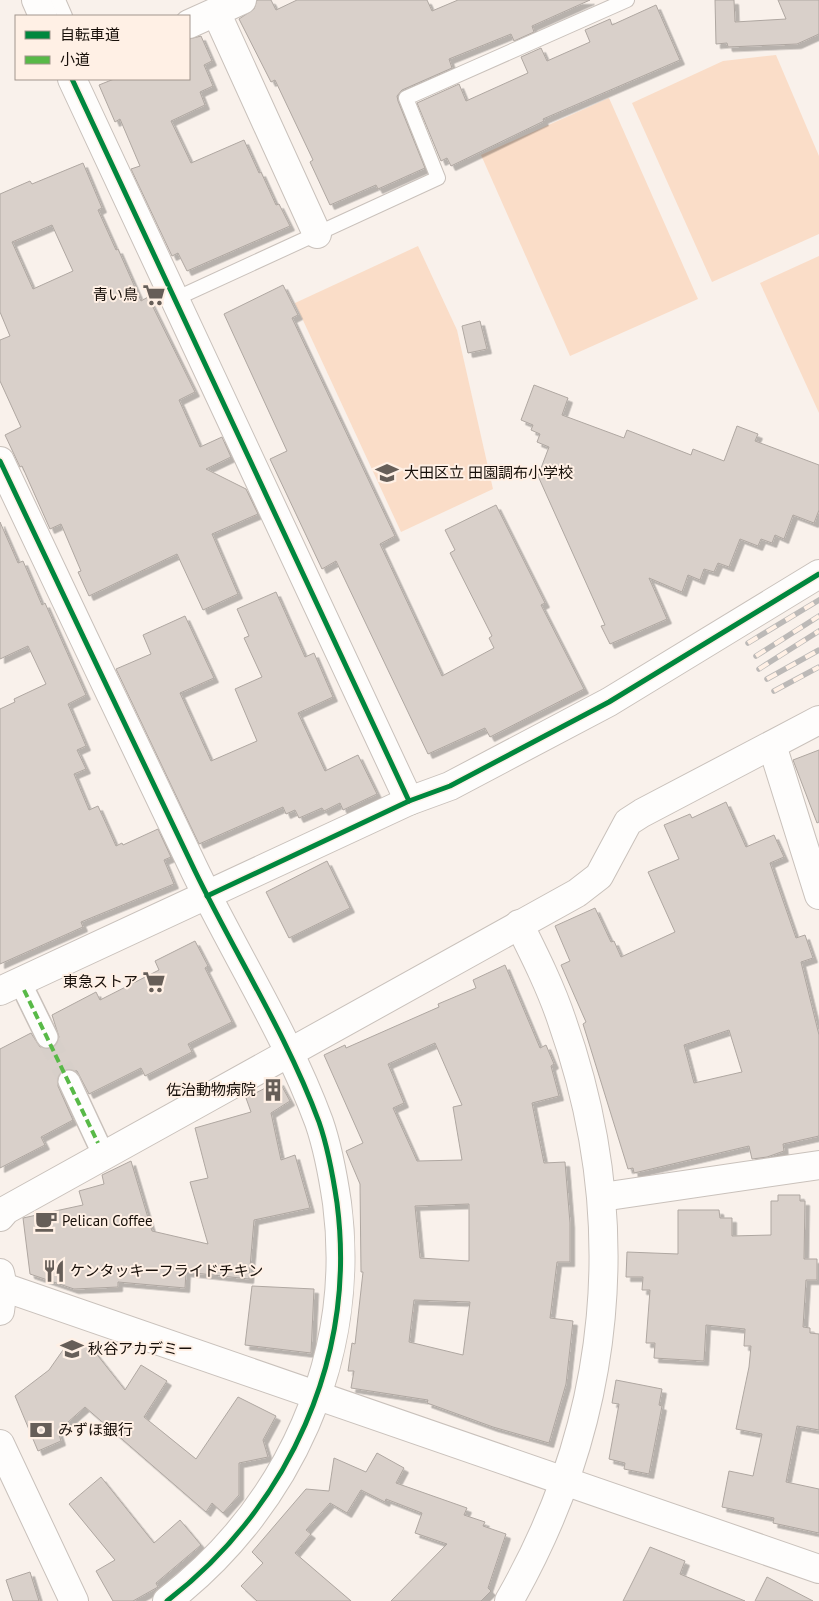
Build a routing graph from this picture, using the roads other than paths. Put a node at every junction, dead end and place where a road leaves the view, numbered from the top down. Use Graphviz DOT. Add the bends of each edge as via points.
graph roads {
  1 [pos="36,0"];
  2 [pos="58,0"];
  3 [pos="242,0"];
  4 [pos="626,0"];
  5 [pos="216,12"];
  6 [pos="43,15"];
  7 [pos="65,15"];
  8 [pos="190,24"];
  9 [pos="72,80"];
  10 [pos="317,234"];
  11 [pos="176,299"];
  12 [pos="0,461"];
  13 [pos="819,574"];
  14 [pos="819,720"];
  15 [pos="772,745"];
  16 [pos="409,800"];
  17 [pos="819,895"];
  18 [pos="207,896"];
  19 [pos="519,924"];
  20 [pos="6,990"];
  21 [pos="47,1037"];
  22 [pos="288,1051"];
  23 [pos="69,1082"];
  24 [pos="98,1143"];
  25 [pos="819,1165"];
  26 [pos="602,1197"];
  27 [pos="0,1217"];
  28 [pos="1,1290"];
  29 [pos="318,1396"];
  30 [pos="0,1444"];
  31 [pos="564,1481"];
  32 [pos="819,1569"];
  33 [pos="74,1601"];
  34 [pos="167,1601"];
  35 [pos="509,1601"];
  1 -- 6 [label="street"];
  2 -- 7 [label="lane"];
  3 -- 5 [label="street"];
  4 -- 10 [label="lane" via="406,98 438,178"];
  5 -- 8 [label="street"];
  5 -- 10 [label="street"];
  9 -- 11 [label="street"];
  10 -- 11 [label="lane"];
  11 -- 16 [label="street"];
  12 -- 18 [label="street"];
  13 -- 16 [label="street" via="609,702 450,786"];
  14 -- 15 [label="street"];
  15 -- 17 [label="street"];
  15 -- 19 [label="street" via="628,822 599,876 577,893"];
  16 -- 18 [label="street"];
  18 -- 20 [label="street"];
  18 -- 22 [label="street"];
  19 -- 22 [label="street"];
  19 -- 26 [label="street" via="562,1020 578,1069 591,1123"];
  20 -- 21 [label="street"];
  22 -- 27 [label="street" via="22,1200"];
  22 -- 29 [label="street" via="320,1126 332,1172 339,1221 338,1313"];
  23 -- 24 [label="street"];
  25 -- 26 [label="street"];
  26 -- 31 [label="street" via="604,1278 594,1371 587,1408"];
  28 -- 29 [label="street"];
  29 -- 31 [label="street"];
  29 -- 34 [label="street" via="302,1435 265,1498 226,1549"];
  30 -- 33 [label="street"];
  31 -- 32 [label="street"];
  31 -- 35 [label="street" via="536,1549"];
}
